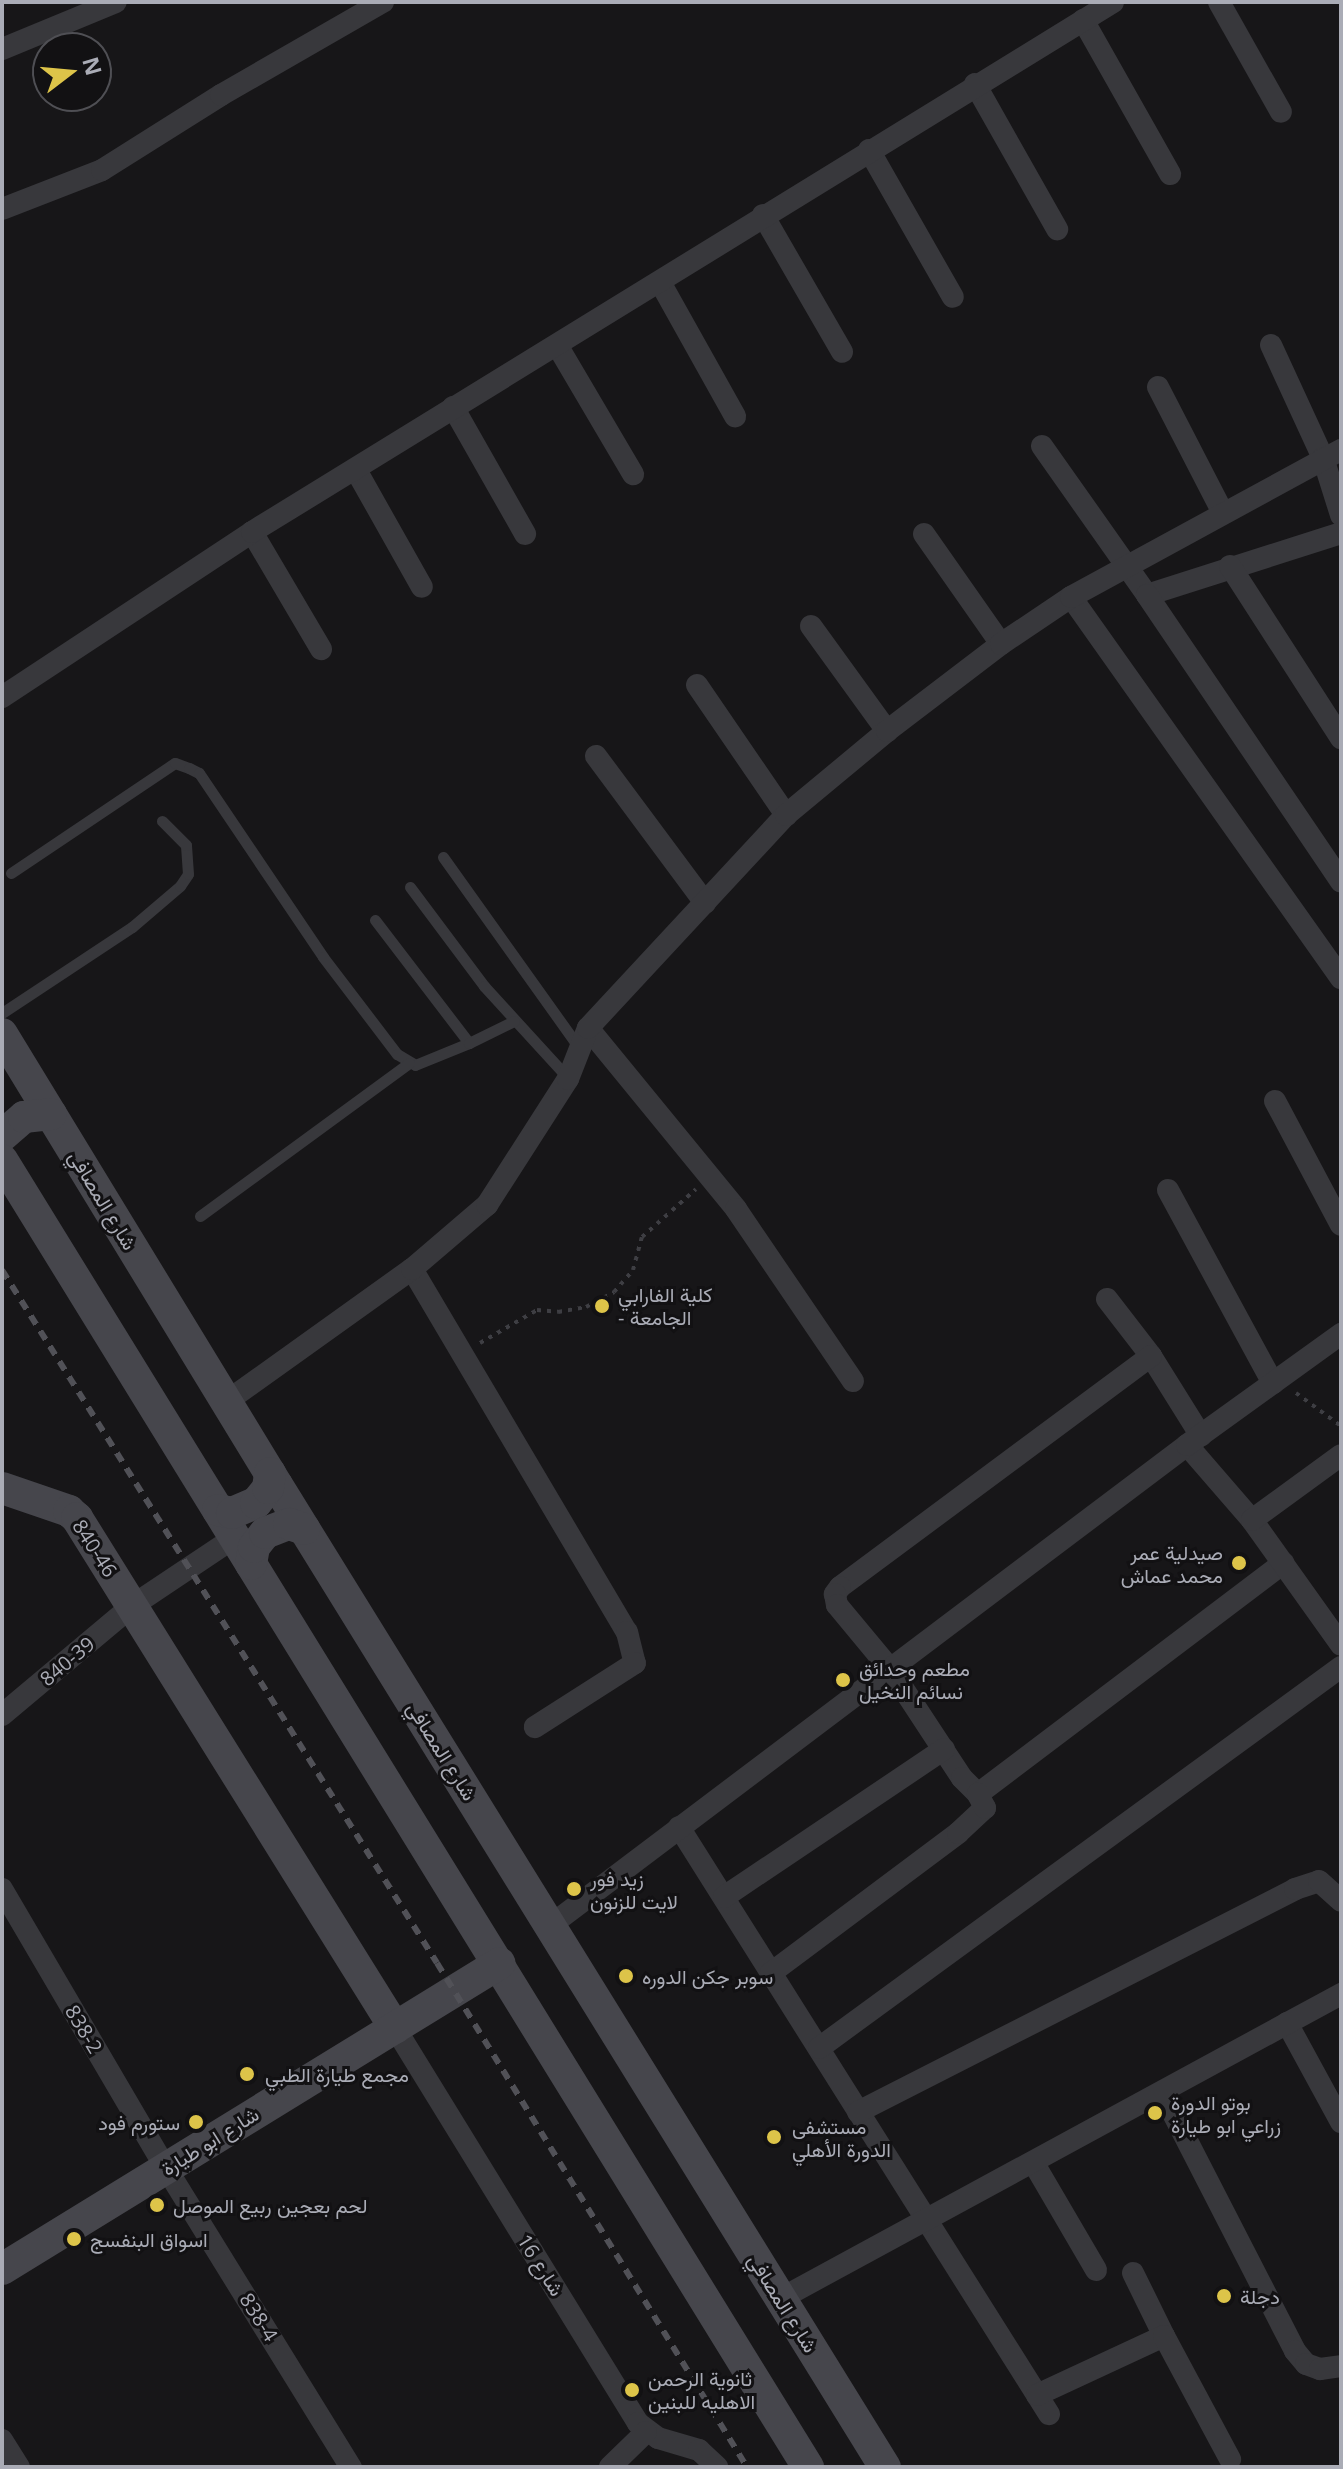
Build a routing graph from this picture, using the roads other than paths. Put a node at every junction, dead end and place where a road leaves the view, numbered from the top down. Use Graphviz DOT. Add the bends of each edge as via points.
graph roads {
  1 [pos="116,2"];
  2 [pos="383,2"];
  3 [pos="1113,2"];
  4 [pos="1219,2"];
  5 [pos="1083,20"];
  6 [pos="2,49"];
  7 [pos="975,84"];
  8 [pos="1281,112"];
  9 [pos="869,150"];
  10 [pos="1170,174"];
  11 [pos="2,209"];
  12 [pos="763,215"];
  13 [pos="1057,229"];
  14 [pos="660,282"];
  15 [pos="953,297"];
  16 [pos="557,345"];
  17 [pos="1271,345"];
  18 [pos="842,352"];
  19 [pos="1158,387"];
  20 [pos="453,407"];
  21 [pos="735,416"];
  22 [pos="1042,446"];
  23 [pos="1332,454"];
  24 [pos="356,470"];
  25 [pos="633,474"];
  26 [pos="1223,513"];
  27 [pos="1341,515"];
  28 [pos="252,532"];
  29 [pos="1341,533"];
  30 [pos="525,534"];
  31 [pos="924,534"];
  32 [pos="1230,566"];
  33 [pos="1125,567"];
  34 [pos="422,587"];
  35 [pos="1147,595"];
  36 [pos="1071,597"];
  37 [pos="811,626"];
  38 [pos="1001,644"];
  39 [pos="321,649"];
  40 [pos="697,685"];
  41 [pos="2,697"];
  42 [pos="887,731"];
  43 [pos="1341,738"];
  44 [pos="596,756"];
  45 [pos="786,815"];
  46 [pos="162,821"];
  47 [pos="443,857"];
  48 [pos="11,873"];
  49 [pos="1341,882"];
  50 [pos="410,887"];
  51 [pos="705,903"];
  52 [pos="375,920"];
  53 [pos="1341,978"];
  54 [pos="2,1013"];
  55 [pos="514,1021"];
  56 [pos="583,1038"];
  57 [pos="469,1043"];
  58 [pos="4,1046"];
  59 [pos="409,1063"];
  60 [pos="568,1079"];
  61 [pos="1275,1101"];
  62 [pos="51,1114"];
  63 [pos="2,1136"];
  64 [pos="2,1160"];
  65 [pos="1168,1190"];
  66 [pos="200,1216"];
  67 [pos="1341,1225"];
  68 [pos="412,1269"];
  69 [pos="1107,1299"];
  70 [pos="1341,1334"];
  71 [pos="1151,1356"];
  72 [pos="853,1381"];
  73 [pos="1275,1381"];
  74 [pos="226,1402"];
  75 [pos="1194,1441"];
  76 [pos="1341,1455"];
  77 [pos="270,1473"];
  78 [pos="2,1488"];
  79 [pos="1252,1520"];
  80 [pos="226,1524"];
  81 [pos="304,1529"];
  82 [pos="1283,1563"];
  83 [pos="251,1564"];
  84 [pos="132,1606"];
  85 [pos="1341,1645"];
  86 [pos="1341,1667"];
  87 [pos="891,1670"];
  88 [pos="2,1715"];
  89 [pos="535,1727"];
  90 [pos="944,1749"];
  91 [pos="978,1794"];
  92 [pos="679,1827"];
  93 [pos="2,1889"];
  94 [pos="724,1897"];
  95 [pos="1341,1901"];
  96 [pos="551,1925"];
  97 [pos="500,1963"];
  98 [pos="771,1973"];
  99 [pos="1341,1994"];
  100 [pos="1287,2023"];
  101 [pos="395,2028"];
  102 [pos="819,2048"];
  103 [pos="1162,2092"];
  104 [pos="858,2112"];
  105 [pos="1341,2122"];
  106 [pos="1033,2162"];
  107 [pos="166,2168"];
  108 [pos="926,2219"];
  109 [pos="2,2269"];
  110 [pos="1096,2270"];
  111 [pos="1133,2273"];
  112 [pos="780,2299"];
  113 [pos="1164,2336"];
  114 [pos="1341,2366"];
  115 [pos="646,2432"];
  116 [pos="2,2440"];
  117 [pos="1230,2459"];
  118 [pos="19,2467"];
  119 [pos="351,2467"];
  120 [pos="610,2467"];
  121 [pos="717,2467"];
  122 [pos="808,2467"];
  123 [pos="885,2467"];
  1 -- 6 [label="street"];
  2 -- 11 [label="street" via="102,170"];
  3 -- 5 [label="street"];
  4 -- 8 [label="street"];
  5 -- 7 [label="street"];
  5 -- 10 [label="street"];
  7 -- 9 [label="street"];
  7 -- 13 [label="street"];
  9 -- 12 [label="street"];
  9 -- 15 [label="street"];
  12 -- 14 [label="street"];
  12 -- 18 [label="street"];
  14 -- 16 [label="street"];
  14 -- 21 [label="street"];
  16 -- 20 [label="street"];
  16 -- 25 [label="street"];
  17 -- 23 [label="street"];
  19 -- 26 [label="street"];
  20 -- 24 [label="street"];
  20 -- 30 [label="street"];
  22 -- 33 [label="street"];
  23 -- 26 [label="street"];
  23 -- 27 [label="street"];
  24 -- 28 [label="street"];
  24 -- 34 [label="street"];
  26 -- 33 [label="street"];
  28 -- 39 [label="street"];
  28 -- 41 [label="street"];
  29 -- 32 [label="street"];
  31 -- 38 [label="street"];
  32 -- 35 [label="street"];
  32 -- 43 [label="street"];
  33 -- 35 [label="street"];
  33 -- 36 [label="street"];
  35 -- 49 [label="street"];
  36 -- 38 [label="street"];
  36 -- 53 [label="street"];
  37 -- 42 [label="street"];
  38 -- 42 [label="street"];
  40 -- 45 [label="street"];
  42 -- 45 [label="street"];
  44 -- 51 [label="street"];
  45 -- 51 [label="street"];
  46 -- 54 [label="lane" via="186,845 188,874 180,886 106,945"];
  47 -- 56 [label="lane"];
  48 -- 59 [label="lane" via="175,763 189,768 199,773 323,957"];
  50 -- 55 [label="lane"];
  51 -- 56 [label="street"];
  52 -- 57 [label="lane"];
  55 -- 57 [label="lane"];
  55 -- 60 [label="lane"];
  56 -- 60 [label="street"];
  56 -- 72 [label="street" via="736,1209"];
  57 -- 59 [label="lane"];
  58 -- 62 [label="main road, شارع المصافي"];
  59 -- 66 [label="lane"];
  60 -- 68 [label="street" via="487,1205"];
  61 -- 67 [label="street"];
  62 -- 63 [label="main road" via="24,1117"];
  62 -- 74 [label="main road, شارع المصافي"];
  64 -- 80 [label="main road"];
  65 -- 73 [label="street"];
  68 -- 74 [label="street"];
  68 -- 89 [label="street" via="627,1632 635,1663"];
  69 -- 71 [label="street"];
  70 -- 73 [label="street"];
  71 -- 75 [label="street"];
  71 -- 87 [label="street" via="840,1587 837,1605"];
  73 -- 75 [label="street"];
  74 -- 77 [label="main road, شارع المصافي"];
  75 -- 79 [label="street"];
  75 -- 87 [label="street"];
  76 -- 79 [label="street"];
  77 -- 80 [label="main road" via="268,1488 256,1503 232,1513"];
  77 -- 81 [label="main road, شارع المصافي"];
  78 -- 84 [label="main road, 840-46" via="77,1518"];
  79 -- 82 [label="street"];
  80 -- 83 [label="main road"];
  80 -- 84 [label="street, 840-39"];
  81 -- 83 [label="main road" via="289,1524 265,1533 254,1547"];
  81 -- 96 [label="main road, شارع المصافي"];
  82 -- 85 [label="street"];
  82 -- 91 [label="street"];
  83 -- 97 [label="main road"];
  84 -- 88 [label="street, 840-39"];
  84 -- 101 [label="main road, 840-46"];
  86 -- 102 [label="street"];
  87 -- 90 [label="street"];
  87 -- 92 [label="street"];
  90 -- 91 [label="street"];
  90 -- 94 [label="street"];
  91 -- 98 [label="street" via="985,1808 958,1833"];
  92 -- 94 [label="street"];
  92 -- 96 [label="street"];
  93 -- 107 [label="street, 838-2"];
  94 -- 98 [label="street"];
  95 -- 104 [label="street" via="1319,1881 1295,1889"];
  96 -- 112 [label="main road, شارع المصافي"];
  97 -- 101 [label="main road, شارع ابو طيارة"];
  97 -- 122 [label="main road"];
  98 -- 102 [label="street"];
  99 -- 100 [label="street"];
  100 -- 103 [label="street"];
  100 -- 105 [label="street"];
  101 -- 107 [label="main road, شارع ابو طيارة"];
  101 -- 115 [label="street, شارع 16"];
  102 -- 104 [label="street"];
  103 -- 106 [label="street"];
  103 -- 114 [label="street" via="1295,2351 1306,2364 1320,2369"];
  104 -- 108 [label="street"];
  106 -- 108 [label="street"];
  106 -- 110 [label="street"];
  107 -- 109 [label="main road, شارع ابو طيارة"];
  107 -- 119 [label="street, 838-4"];
  108 -- 112 [label="street"];
  108 -- 113 [label="street" via="1043,2404"];
  111 -- 113 [label="street"];
  112 -- 123 [label="main road, شارع المصافي"];
  113 -- 117 [label="street"];
  115 -- 120 [label="street"];
  115 -- 121 [label="street" via="699,2450"];
  116 -- 118 [label="street"];
}
